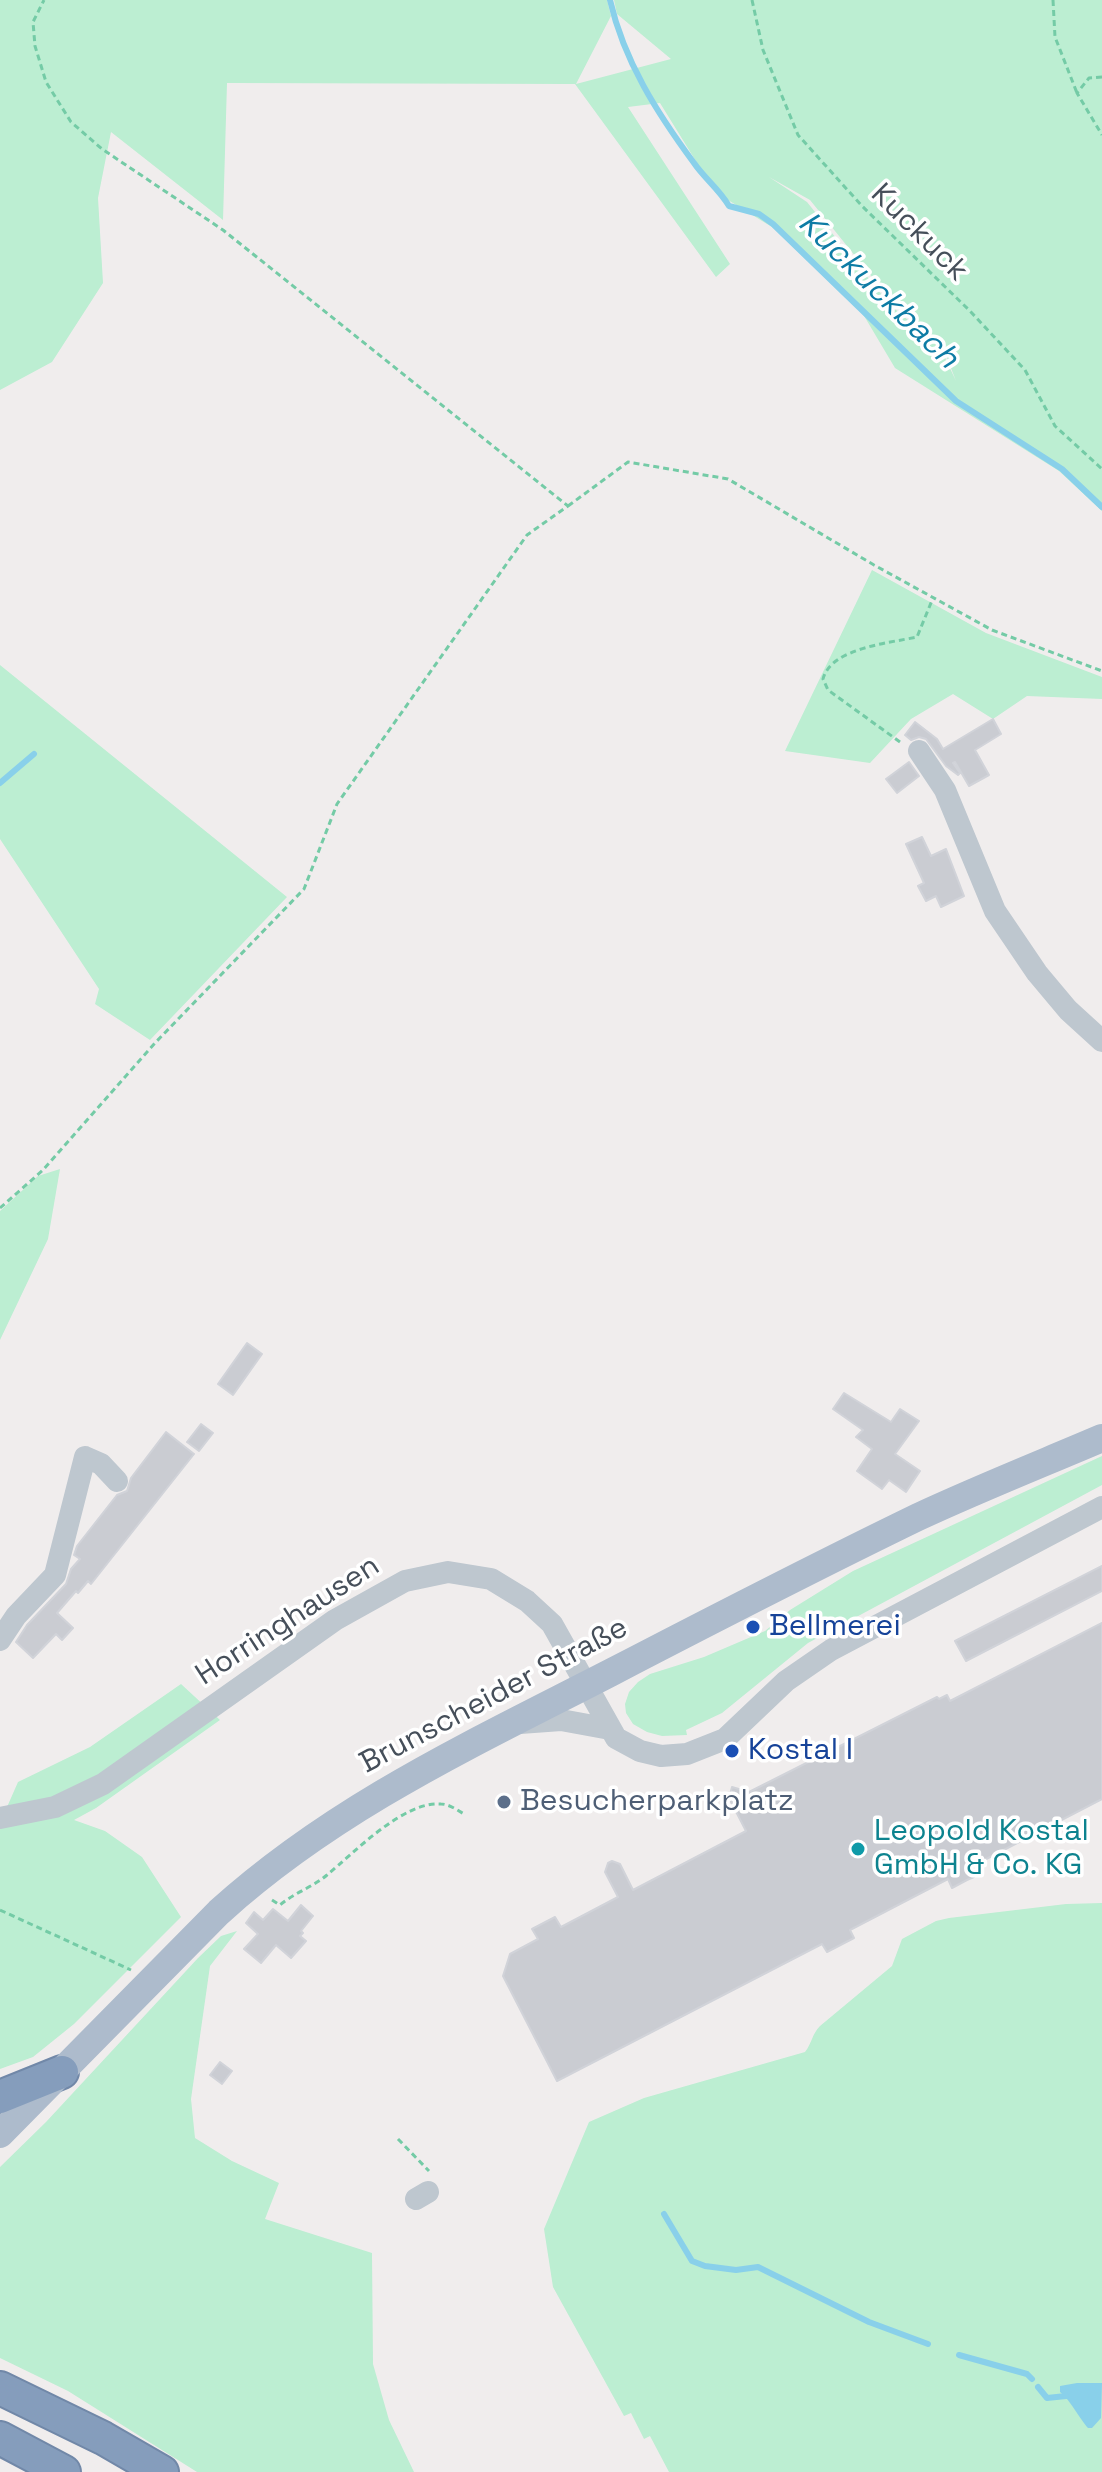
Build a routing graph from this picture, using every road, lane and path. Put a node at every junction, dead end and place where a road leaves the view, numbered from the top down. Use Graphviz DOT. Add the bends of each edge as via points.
graph roads {
  1 [pos="44,0"];
  2 [pos="752,0"];
  3 [pos="1053,0"];
  4 [pos="1102,77"];
  5 [pos="1077,93"];
  6 [pos="1102,135"];
  7 [pos="1102,469"];
  8 [pos="568,506"];
  9 [pos="933,598"];
  10 [pos="1102,671"];
  11 [pos="919,751"];
  12 [pos="1102,1041"];
  13 [pos="0,1208"];
  14 [pos="1102,1438"];
  15 [pos="117,1481"];
  16 [pos="1102,1507"];
  17 [pos="0,1640"];
  18 [pos="586,1685"];
  19 [pos="508,1724"];
  20 [pos="610,1729"];
  21 [pos="464,1814"];
  22 [pos="0,1818"];
  23 [pos="250,1884"];
  24 [pos="0,1910"];
  25 [pos="154,1981"];
  26 [pos="62,2072"];
  27 [pos="0,2097"];
  28 [pos="0,2134"];
  29 [pos="398,2139"];
  30 [pos="422,2196"];
  31 [pos="0,2388"];
  32 [pos="0,2438"];
  33 [pos="64,2472"];
  34 [pos="162,2472"];
  1 -- 8 [label="path" via="33,22 35,46 46,82 71,122 102,149 223,230"];
  2 -- 7 [label="path, Kuckuck" via="763,50 798,135 1025,370 1055,426"];
  3 -- 5 [label="path" via="1055,37"];
  4 -- 5 [label="path" via="1089,78"];
  5 -- 6 [label="path"];
  8 -- 9 [label="path" via="628,462 728,479"];
  8 -- 13 [label="path" via="527,535 337,804 304,889 155,1043 43,1170"];
  9 -- 10 [label="path" via="992,630"];
  9 -- 11 [label="path" via="917,637 850,653 831,663 823,679 828,690 892,739"];
  11 -- 12 [label="street" via="945,790 995,911 1037,973"];
  14 -- 18 [label="main road, Brunscheider Straße" via="919,1517"];
  15 -- 17 [label="street" via="85,1457 55,1575"];
  16 -- 20 [label="street" via="831,1650 786,1681 735,1732 705,1749 673,1756 650,1754 616,1738"];
  18 -- 19 [label="main road, Brunscheider Straße"];
  18 -- 20 [label="street, Horringhausen"];
  18 -- 22 [label="street, Horringhausen" via="552,1624 491,1579 448,1572 405,1581 335,1620 103,1784 55,1807"];
  19 -- 20 [label="street" via="561,1720"];
  19 -- 23 [label="main road, Brunscheider Straße" via="343,1816"];
  21 -- 23 [label="path" via="437,1804 390,1822 325,1877 280,1905"];
  23 -- 25 [label="main road, Brunscheider Straße"];
  24 -- 25 [label="path"];
  25 -- 26 [label="main road, Brunscheider Straße"];
  26 -- 27 [label="highway"];
  26 -- 28 [label="main road, Brunscheider Straße"];
  29 -- 30 [label="path" via="430,2172 419,2182"];
  31 -- 34 [label="highway"];
  32 -- 33 [label="highway"];
}
